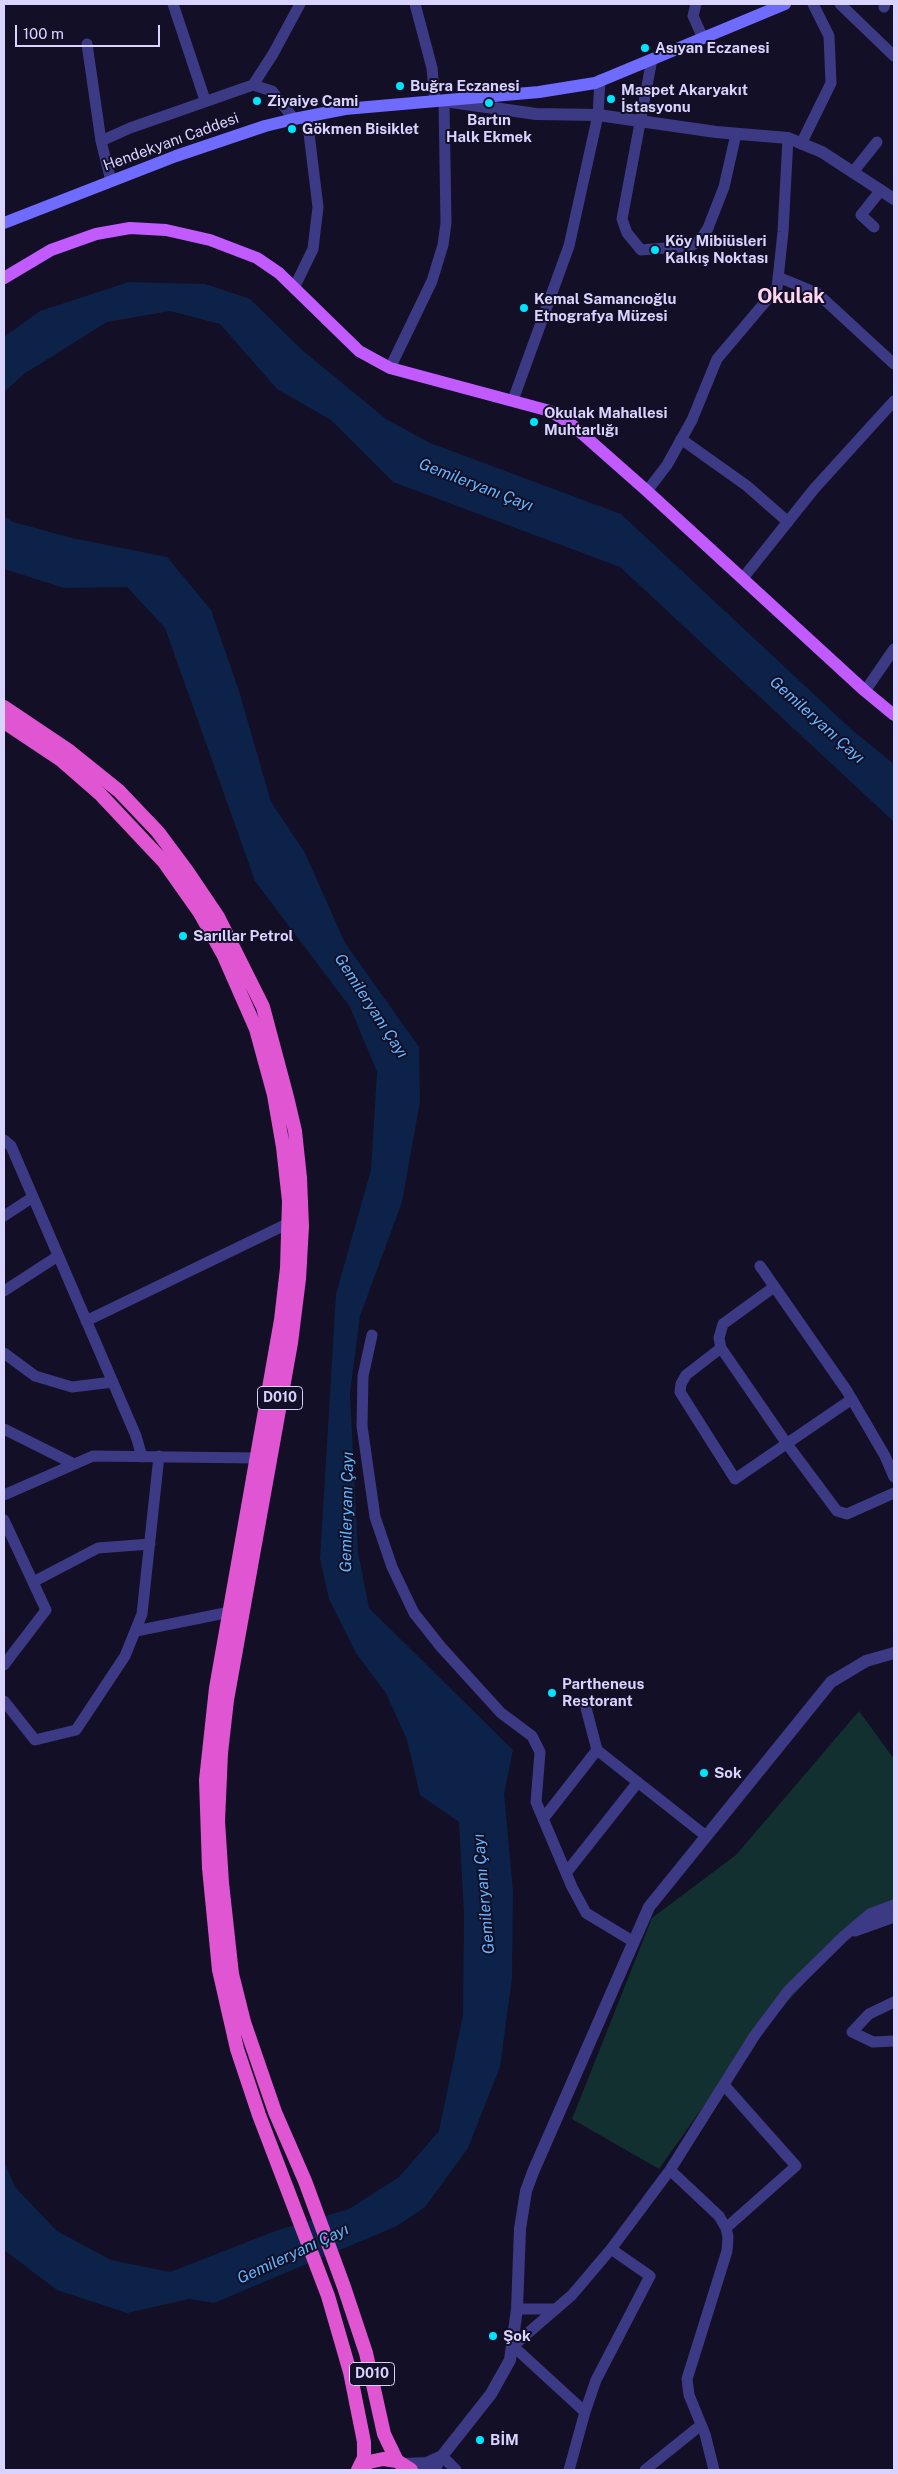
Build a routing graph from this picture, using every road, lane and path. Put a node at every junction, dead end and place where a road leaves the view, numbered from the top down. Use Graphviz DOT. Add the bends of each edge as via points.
graph roads {
  1 [pos="173,4"];
  2 [pos="300,4"];
  3 [pos="414,4"];
  4 [pos="696,4"];
  5 [pos="785,4"];
  6 [pos="813,4"];
  7 [pos="840,4"];
  8 [pos="703,38"];
  9 [pos="87,44"];
  10 [pos="894,56"];
  11 [pos="652,59"];
  12 [pos="600,80"];
  13 [pos="253,85"];
  14 [pos="205,100"];
  15 [pos="440,101"];
  16 [pos="598,115"];
  17 [pos="300,118"];
  18 [pos="640,121"];
  19 [pos="736,134"];
  20 [pos="788,138"];
  21 [pos="101,140"];
  22 [pos="877,142"];
  23 [pos="801,144"];
  24 [pos="853,172"];
  25 [pos="111,181"];
  26 [pos="881,190"];
  27 [pos="894,199"];
  28 [pos="4,223"];
  29 [pos="874,228"];
  30 [pos="778,277"];
  31 [pos="4,278"];
  32 [pos="294,288"];
  33 [pos="894,364"];
  34 [pos="390,368"];
  35 [pos="513,400"];
  36 [pos="894,401"];
  37 [pos="681,439"];
  38 [pos="647,490"];
  39 [pos="788,522"];
  40 [pos="743,578"];
  41 [pos="894,649"];
  42 [pos="865,691"];
  43 [pos="4,707"];
  44 [pos="894,715"];
  45 [pos="4,722"];
  46 [pos="4,1140"];
  47 [pos="32,1196"];
  48 [pos="4,1216"];
  49 [pos="289,1223"];
  50 [pos="58,1256"];
  51 [pos="760,1266"];
  52 [pos="774,1287"];
  53 [pos="4,1290"];
  54 [pos="86,1321"];
  55 [pos="372,1335"];
  56 [pos="721,1348"];
  57 [pos="4,1353"];
  58 [pos="112,1382"];
  59 [pos="852,1399"];
  60 [pos="4,1429"];
  61 [pos="787,1444"];
  62 [pos="159,1456"];
  63 [pos="142,1457"];
  64 [pos="256,1458"];
  65 [pos="74,1464"];
  66 [pos="894,1477"];
  67 [pos="894,1493"];
  68 [pos="4,1495"];
  69 [pos="4,1520"];
  70 [pos="150,1544"];
  71 [pos="33,1582"];
  72 [pos="230,1612"];
  73 [pos="136,1630"];
  74 [pos="894,1653"];
  75 [pos="4,1665"];
  76 [pos="4,1702"];
  77 [pos="585,1704"];
  78 [pos="597,1750"];
  79 [pos="638,1782"];
  80 [pos="543,1819"];
  81 [pos="706,1836"];
  82 [pos="566,1873"];
  83 [pos="894,1905"];
  84 [pos="894,1918"];
  85 [pos="844,1936"];
  86 [pos="634,1942"];
  87 [pos="894,2002"];
  88 [pos="894,2041"];
  89 [pos="724,2085"];
  90 [pos="670,2170"];
  91 [pos="726,2228"];
  92 [pos="611,2249"];
  93 [pos="517,2309"];
  94 [pos="556,2309"];
  95 [pos="513,2346"];
  96 [pos="585,2412"];
  97 [pos="701,2425"];
  98 [pos="442,2456"];
  99 [pos="404,2465"];
  100 [pos="358,2470"];
  101 [pos="434,2470"];
  102 [pos="456,2470"];
  103 [pos="569,2470"];
  104 [pos="645,2470"];
  105 [pos="714,2470"];
  1 -- 14 [label="street"];
  2 -- 13 [label="street"];
  3 -- 15 [label="street"];
  4 -- 8 [label="street" via="693,16"];
  5 -- 8 [label="main road, Hendekyanı Caddesi"];
  6 -- 23 [label="street" via="829,36 831,82"];
  7 -- 10 [label="street"];
  8 -- 11 [label="main road, Hendekyanı Caddesi"];
  9 -- 21 [label="street"];
  11 -- 12 [label="main road, Hendekyanı Caddesi"];
  11 -- 18 [label="street"];
  12 -- 15 [label="main road, Hendekyanı Caddesi" via="540,92"];
  12 -- 16 [label="street"];
  13 -- 14 [label="street"];
  13 -- 17 [label="street" via="272,91"];
  14 -- 21 [label="street"];
  15 -- 16 [label="street" via="536,114"];
  15 -- 17 [label="main road, Hendekyanı Caddesi" via="345,109"];
  15 -- 34 [label="street" via="446,223 443,245 432,281"];
  16 -- 18 [label="street"];
  16 -- 35 [label="street" via="569,246"];
  17 -- 25 [label="main road, Hendekyanı Caddesi" via="265,126"];
  17 -- 32 [label="street" via="318,207 313,249"];
  18 -- 19 [label="street"];
  18 -- 19 [label="street" via="622,219 626,233 641,250 691,246 701,238 724,187"];
  19 -- 20 [label="street"];
  20 -- 23 [label="street"];
  20 -- 30 [label="street"];
  21 -- 25 [label="street"];
  22 -- 24 [label="street"];
  23 -- 24 [label="street" via="822,152"];
  24 -- 26 [label="street"];
  25 -- 28 [label="main road, Hendekyanı Caddesi"];
  26 -- 27 [label="street"];
  26 -- 29 [label="street" via="861,215"];
  30 -- 33 [label="street" via="817,293"];
  30 -- 37 [label="street" via="777,288 717,359"];
  31 -- 32 [label="main road" via="51,250 96,234 130,228 166,230 210,240 257,258"];
  32 -- 34 [label="main road" via="359,351"];
  34 -- 35 [label="main road"];
  35 -- 38 [label="main road" via="550,411 570,424"];
  36 -- 39 [label="street"];
  37 -- 38 [label="street" via="667,465"];
  37 -- 39 [label="street" via="747,486"];
  38 -- 40 [label="main road"];
  39 -- 40 [label="street"];
  40 -- 42 [label="main road"];
  41 -- 42 [label="street"];
  42 -- 44 [label="main road"];
  43 -- 99 [label="highway, D010" via="68,750 119,791 158,832 187,870 218,917 263,1007 295,1131 302,1226 299,1279 291,1343 227,1700 218,1821 222,1884 232,1974 244,2022 275,2112 305,2181 344,2287 366,2353 384,2434"];
  45 -- 49 [label="highway, D010" via="61,760 124,816 164,862 200,913 223,954 256,1029 274,1096 283,1147"];
  46 -- 47 [label="street" via="11,1146"];
  47 -- 48 [label="street"];
  47 -- 50 [label="street"];
  49 -- 54 [label="street"];
  49 -- 64 [label="highway, D010" via="280,1320"];
  50 -- 53 [label="street"];
  50 -- 54 [label="street"];
  51 -- 52 [label="street"];
  52 -- 56 [label="street" via="723,1324 719,1338"];
  52 -- 59 [label="street"];
  54 -- 58 [label="street"];
  55 -- 80 [label="street" via="363,1376 362,1426 375,1518 392,1567 414,1614 441,1647 501,1713 532,1736 540,1752 536,1802"];
  56 -- 61 [label="street"];
  56 -- 61 [label="street" via="686,1374 680,1392 735,1479"];
  57 -- 58 [label="street" via="36,1376 72,1387"];
  58 -- 63 [label="street"];
  59 -- 61 [label="street"];
  59 -- 66 [label="street"];
  60 -- 65 [label="street"];
  61 -- 67 [label="street" via="839,1513 847,1514"];
  62 -- 63 [label="street"];
  62 -- 64 [label="street"];
  62 -- 70 [label="street"];
  63 -- 65 [label="street" via="93,1456"];
  64 -- 72 [label="highway, D010"];
  65 -- 68 [label="street"];
  69 -- 71 [label="street"];
  70 -- 71 [label="street" via="98,1548"];
  70 -- 73 [label="street" via="142,1614"];
  71 -- 75 [label="street" via="46,1610"];
  72 -- 73 [label="street"];
  72 -- 100 [label="highway, D010" via="216,1688 206,1780 209,1868 218,1961 237,2049 328,2296 350,2372 361,2424 364,2458"];
  73 -- 76 [label="street" via="125,1656 76,1730 34,1740"];
  74 -- 81 [label="street" via="866,1661 831,1682"];
  77 -- 78 [label="street"];
  78 -- 79 [label="street"];
  78 -- 80 [label="street"];
  79 -- 81 [label="street"];
  79 -- 82 [label="street"];
  80 -- 82 [label="street"];
  81 -- 86 [label="street" via="649,1907"];
  82 -- 86 [label="street" via="586,1912"];
  83 -- 85 [label="street" via="870,1914"];
  84 -- 85 [label="street"];
  85 -- 89 [label="street" via="788,1991 755,2035"];
  86 -- 93 [label="street" via="526,2191 520,2229"];
  87 -- 88 [label="street" via="870,2014 852,2032 873,2042"];
  89 -- 90 [label="street"];
  89 -- 91 [label="street" via="796,2166"];
  90 -- 91 [label="street" via="719,2216"];
  90 -- 92 [label="street"];
  91 -- 97 [label="street" via="727,2251 687,2379 689,2395"];
  92 -- 94 [label="street" via="587,2280"];
  92 -- 96 [label="street" via="650,2276 600,2370"];
  93 -- 94 [label="street"];
  93 -- 95 [label="street"];
  94 -- 95 [label="street"];
  95 -- 96 [label="street"];
  95 -- 98 [label="street" via="498,2384"];
  96 -- 103 [label="street"];
  97 -- 104 [label="street"];
  97 -- 105 [label="street"];
  98 -- 99 [label="street"];
  98 -- 101 [label="street"];
  98 -- 102 [label="street"];
  99 -- 100 [label="highway, D010" via="376,2460"];
}
